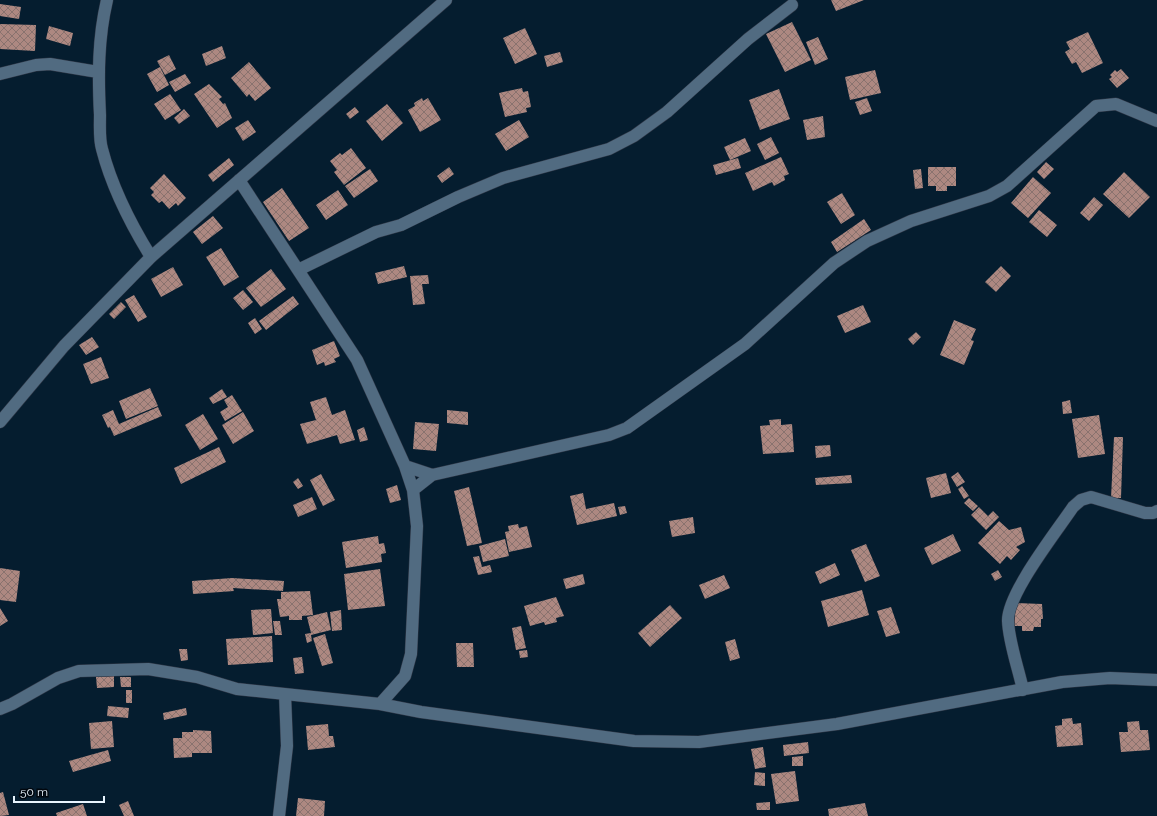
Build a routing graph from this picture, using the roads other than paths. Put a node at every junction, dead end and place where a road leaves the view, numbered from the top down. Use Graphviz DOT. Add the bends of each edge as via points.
graph roads {
  1 [pos="108,0"];
  2 [pos="446,0"];
  3 [pos="434,4"];
  4 [pos="792,5"];
  5 [pos="98,72"];
  6 [pos="0,74"];
  7 [pos="1157,121"];
  8 [pos="239,180"];
  9 [pos="152,257"];
  10 [pos="298,270"];
  11 [pos="0,422"];
  12 [pos="405,466"];
  13 [pos="432,475"];
  14 [pos="413,490"];
  15 [pos="1157,511"];
  16 [pos="1157,680"];
  17 [pos="1023,690"];
  18 [pos="285,694"];
  19 [pos="380,704"];
  20 [pos="0,708"];
  21 [pos="279,816"];
  1 -- 5 [label="street" via="102,22"];
  2 -- 3 [label="street"];
  3 -- 8 [label="street"];
  4 -- 10 [label="street" via="748,39 667,112 634,136 609,149 503,178 401,225 376,232"];
  5 -- 6 [label="street" via="50,64"];
  5 -- 9 [label="street" via="101,147 116,190 137,234"];
  7 -- 13 [label="street" via="1116,104 1096,106 1007,186 984,198 911,221 867,241 834,263 745,344 627,428 609,435"];
  8 -- 9 [label="street"];
  8 -- 10 [label="street"];
  9 -- 11 [label="street" via="64,346"];
  10 -- 12 [label="street" via="357,360"];
  12 -- 13 [label="street"];
  12 -- 14 [label="street"];
  13 -- 14 [label="street"];
  14 -- 19 [label="street" via="417,526 411,654 405,676"];
  15 -- 17 [label="street" via="1145,513 1092,496 1081,500 1073,507 1020,587 1011,606 1008,620"];
  16 -- 17 [label="street" via="1110,678 1062,682"];
  17 -- 19 [label="street" via="837,724 699,742 666,743 634,741 421,712"];
  18 -- 19 [label="street"];
  18 -- 20 [label="street" via="237,689 197,677 148,669 78,671 58,678"];
  18 -- 21 [label="street" via="287,746"];
}
